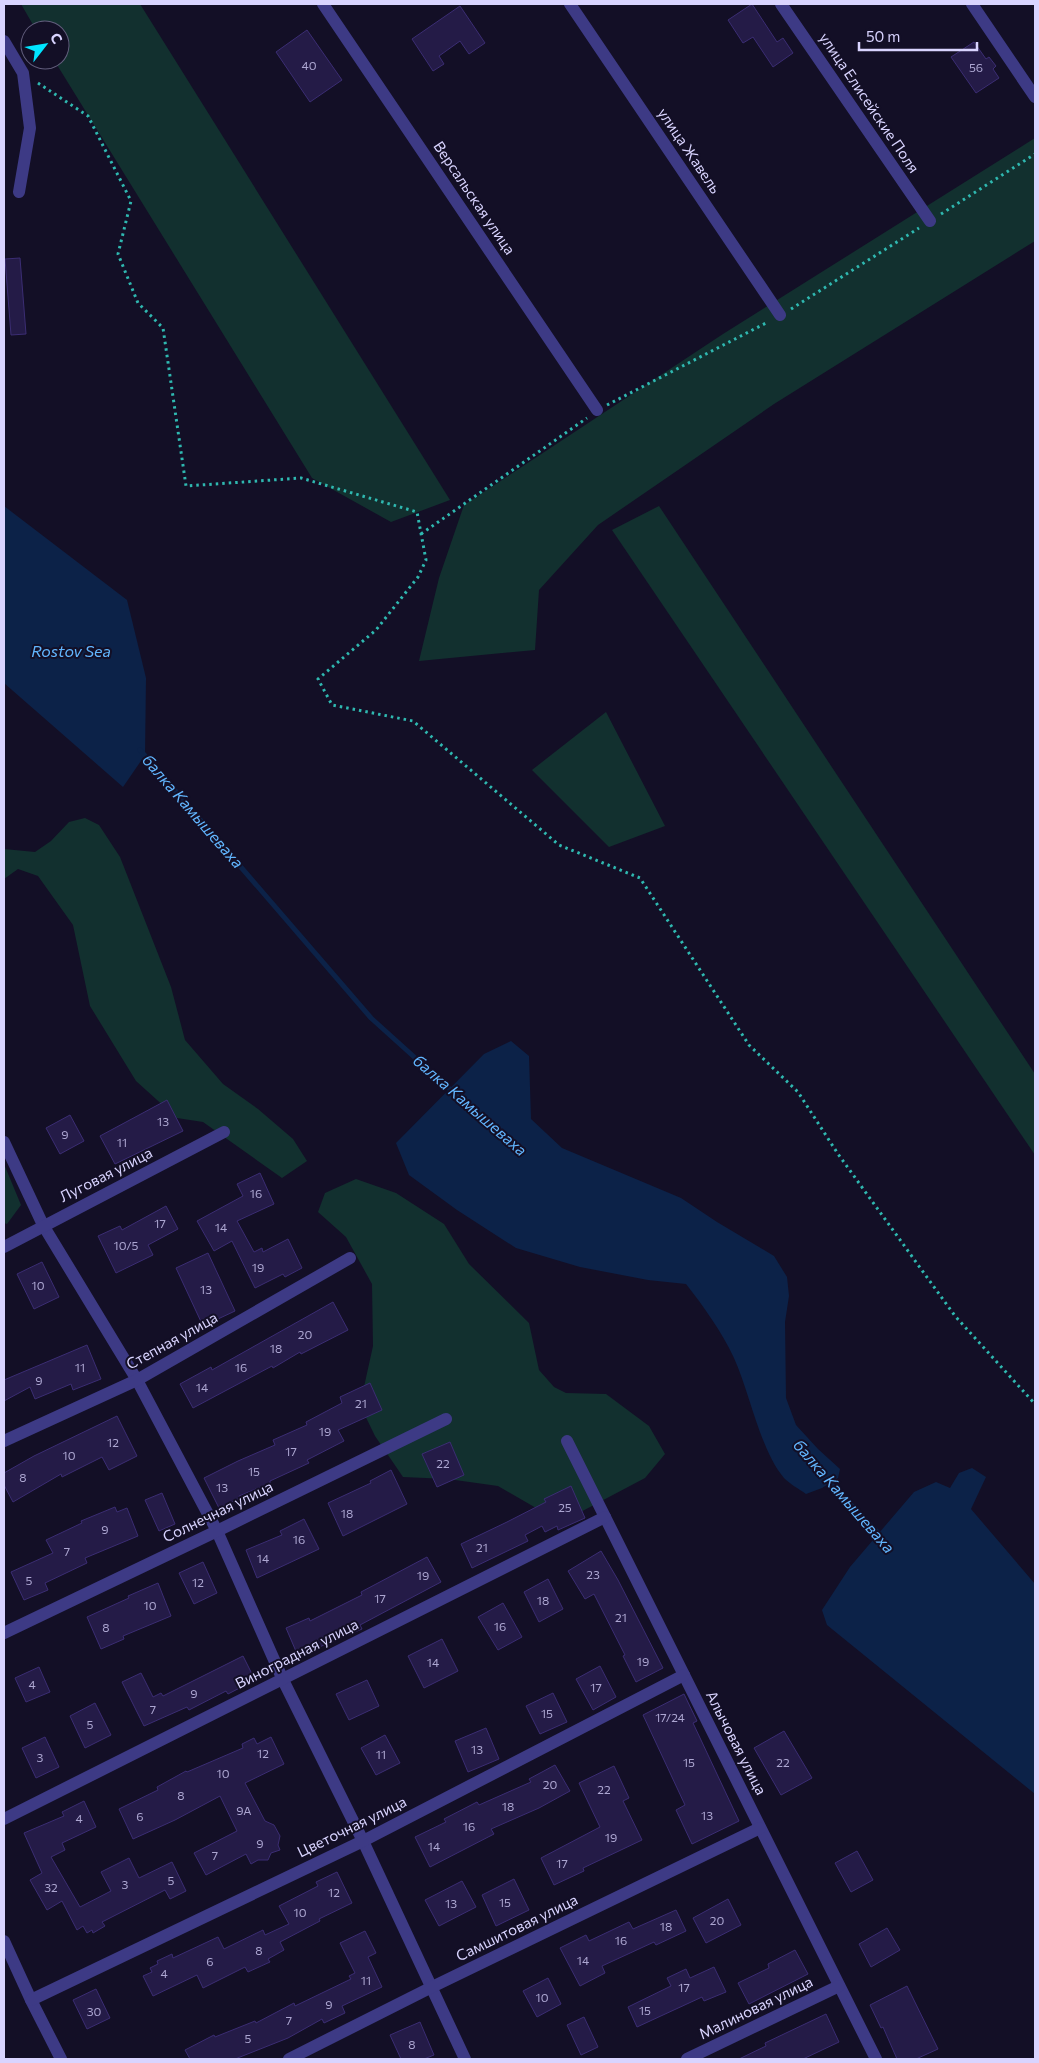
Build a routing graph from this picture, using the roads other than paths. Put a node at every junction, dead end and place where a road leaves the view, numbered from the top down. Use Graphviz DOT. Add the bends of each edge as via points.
graph roads {
  1 [pos="323,4"];
  2 [pos="570,4"];
  3 [pos="781,4"];
  4 [pos="972,4"];
  5 [pos="4,41"];
  6 [pos="1035,97"];
  7 [pos="19,192"];
  8 [pos="930,221"];
  9 [pos="780,316"];
  10 [pos="598,410"];
  11 [pos="224,1132"];
  12 [pos="4,1142"];
  13 [pos="43,1226"];
  14 [pos="4,1246"];
  15 [pos="350,1258"];
  16 [pos="137,1380"];
  17 [pos="446,1419"];
  18 [pos="4,1441"];
  19 [pos="566,1441"];
  20 [pos="605,1517"];
  21 [pos="217,1531"];
  22 [pos="4,1633"];
  23 [pos="684,1675"];
  24 [pos="283,1680"];
  25 [pos="4,1819"];
  26 [pos="760,1828"];
  27 [pos="363,1841"];
  28 [pos="4,1941"];
  29 [pos="839,1986"];
  30 [pos="432,1987"];
  31 [pos="31,2000"];
  32 [pos="61,2059"];
  33 [pos="289,2059"];
  34 [pos="465,2059"];
  35 [pos="687,2059"];
  36 [pos="876,2059"];
  1 -- 10 [label="street, Версальская улица"];
  2 -- 9 [label="street, улица Жавель"];
  3 -- 8 [label="street, улица Елисейские Поля"];
  4 -- 6 [label="street"];
  5 -- 7 [label="street" via="23,73 30,128"];
  11 -- 13 [label="street, Луговая улица"];
  12 -- 13 [label="street"];
  13 -- 14 [label="street, Луговая улица"];
  13 -- 16 [label="street"];
  15 -- 16 [label="street, Степная улица"];
  16 -- 18 [label="street, Степная улица"];
  16 -- 21 [label="street"];
  17 -- 21 [label="street, Солнечная улица"];
  19 -- 20 [label="street, Алычовая улица"];
  20 -- 23 [label="street, Алычовая улица"];
  20 -- 24 [label="street, Виноградная улица"];
  21 -- 22 [label="street, Солнечная улица"];
  21 -- 24 [label="street"];
  23 -- 26 [label="street, Алычовая улица"];
  23 -- 27 [label="street, Цветочная улица"];
  24 -- 25 [label="street, Виноградная улица"];
  24 -- 27 [label="street"];
  26 -- 29 [label="street, Алычовая улица"];
  26 -- 30 [label="street, Самшитовая улица"];
  27 -- 30 [label="street"];
  27 -- 31 [label="street, Цветочная улица"];
  28 -- 31 [label="street"];
  29 -- 35 [label="street, Малиновая улица"];
  29 -- 36 [label="street, Алычовая улица"];
  30 -- 33 [label="street, Самшитовая улица"];
  30 -- 34 [label="street"];
  31 -- 32 [label="street"];
}
